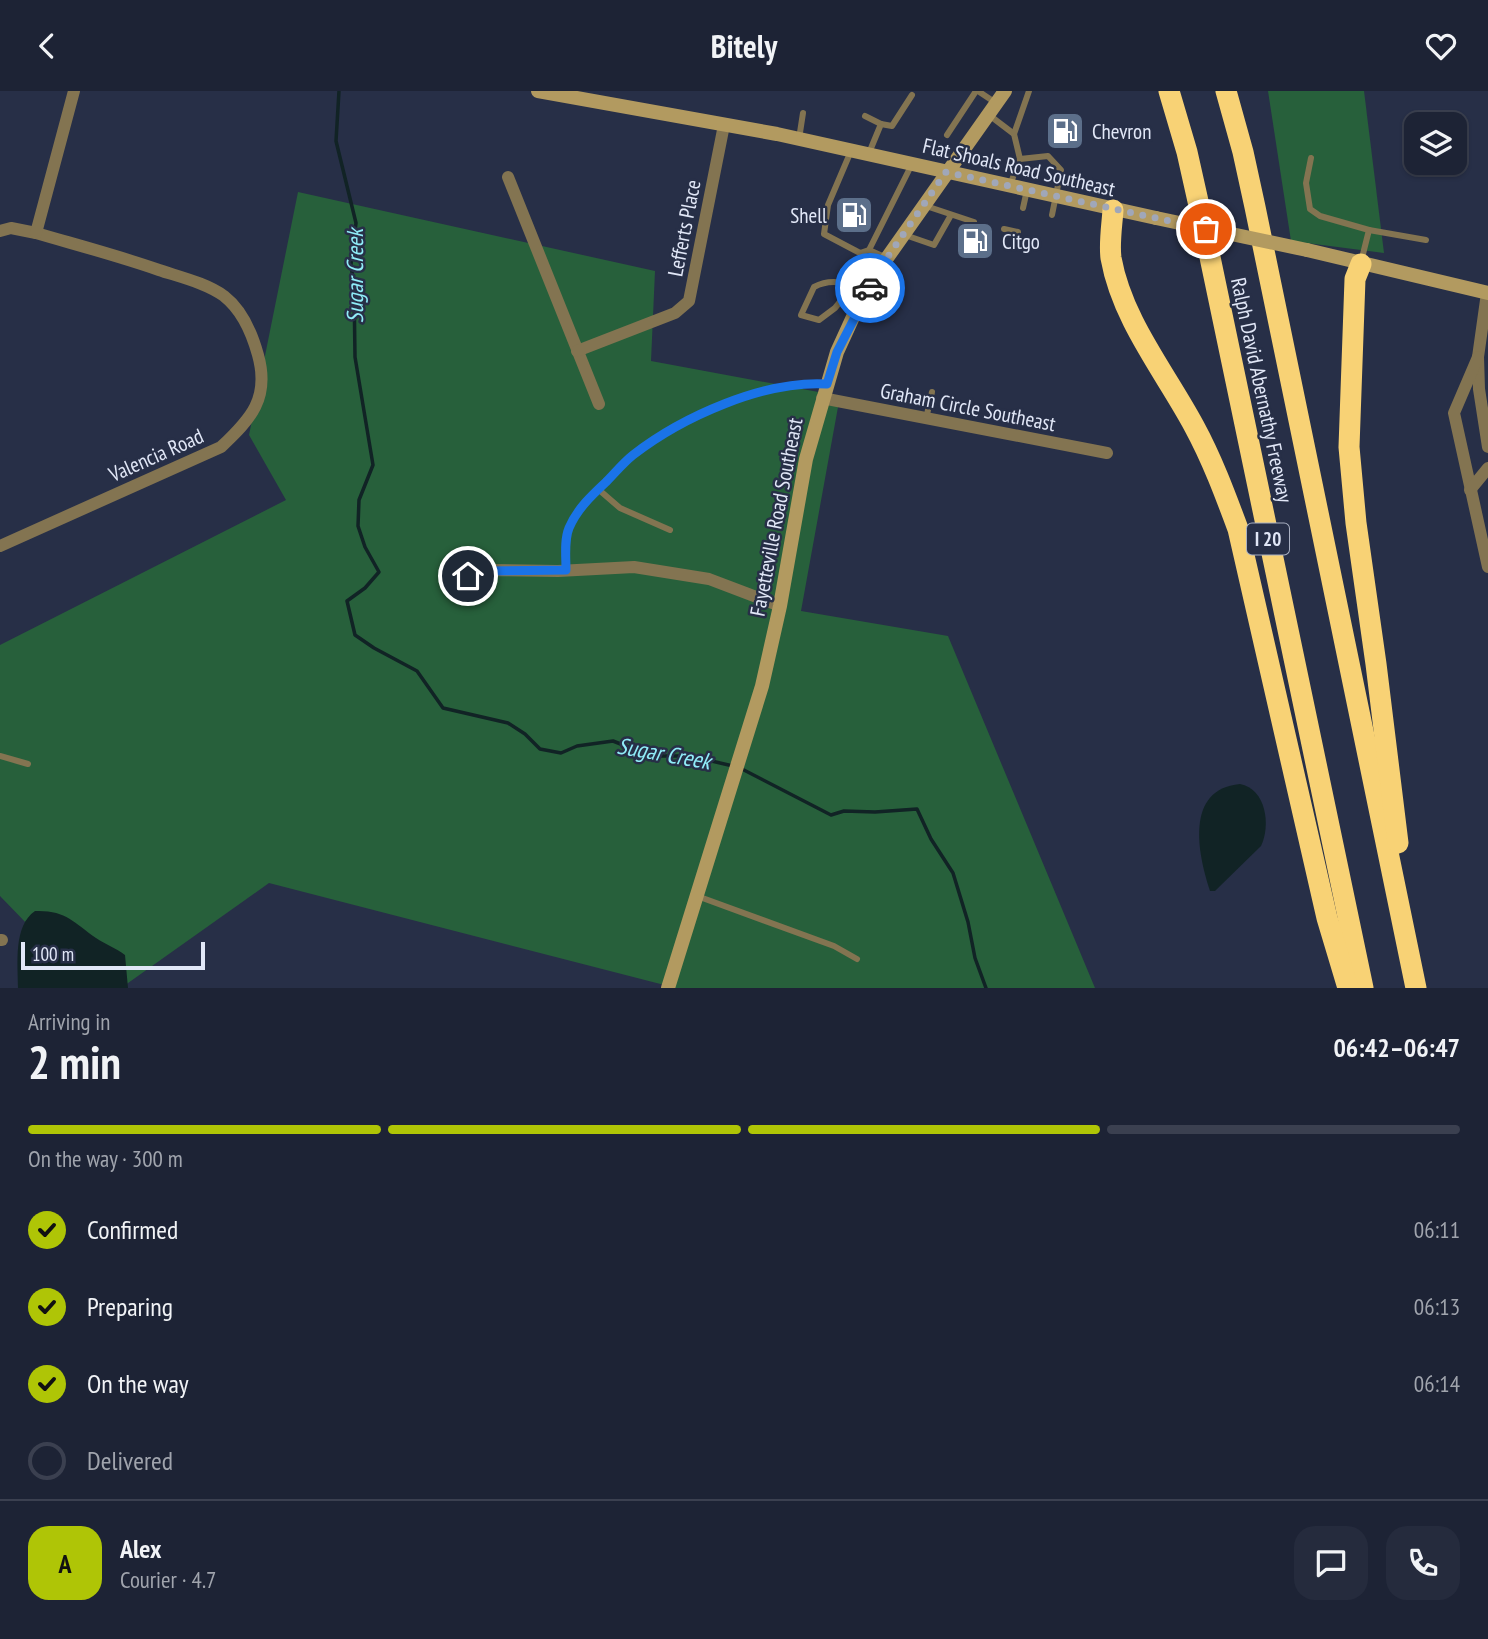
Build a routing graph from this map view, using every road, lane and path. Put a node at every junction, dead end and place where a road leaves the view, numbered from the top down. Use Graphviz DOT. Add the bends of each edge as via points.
graph roads {
  1 [pos="74,91"];
  2 [pos="538,91"];
  3 [pos="977,91"];
  4 [pos="1029,91"];
  5 [pos="1169,91"];
  6 [pos="1226,91"];
  7 [pos="912,95"];
  8 [pos="996,103"];
  9 [pos="803,113"];
  10 [pos="865,116"];
  11 [pos="881,124"];
  12 [pos="724,125"];
  13 [pos="1014,134"];
  14 [pos="947,135"];
  15 [pos="799,139"];
  16 [pos="851,151"];
  17 [pos="869,155"];
  18 [pos="1020,159"];
  19 [pos="1311,159"];
  20 [pos="912,164"];
  21 [pos="946,172"];
  22 [pos="508,177"];
  23 [pos="1010,187"];
  24 [pos="1027,190"];
  25 [pos="1056,197"];
  26 [pos="923,205"];
  27 [pos="1023,208"];
  28 [pos="1113,210"];
  29 [pos="951,215"];
  30 [pos="1052,215"];
  31 [pos="974,222"];
  32 [pos="1004,229"];
  33 [pos="1369,230"];
  34 [pos="0,231"];
  35 [pos="1018,232"];
  36 [pos="36,233"];
  37 [pos="903,235"];
  38 [pos="1426,240"];
  39 [pos="869,250"];
  40 [pos="887,258"];
  41 [pos="1361,264"];
  42 [pos="853,286"];
  43 [pos="868,291"];
  44 [pos="1488,293"];
  45 [pos="578,351"];
  46 [pos="1478,357"];
  47 [pos="824,391"];
  48 [pos="932,392"];
  49 [pos="599,404"];
  50 [pos="926,419"];
  51 [pos="1488,447"];
  52 [pos="1107,453"];
  53 [pos="1488,468"];
  54 [pos="598,489"];
  55 [pos="1470,490"];
  56 [pos="670,530"];
  57 [pos="0,546"];
  58 [pos="1488,567"];
  59 [pos="566,570"];
  60 [pos="468,576"];
  61 [pos="779,606"];
  62 [pos="0,755"];
  63 [pos="28,764"];
  64 [pos="697,895"];
  65 [pos="858,959"];
  66 [pos="1415,986"];
  67 [pos="668,988"];
  68 [pos="1348,988"];
  69 [pos="1363,988"];
  1 -- 36 [label="street"];
  2 -- 12 [label="street, Flat Shoals Road Southeast"];
  3 -- 8 [label="lane"];
  3 -- 14 [label="lane"];
  4 -- 13 [label="lane"];
  5 -- 69 [label="highway, Ralph David Abernathy Freeway / I 20" via="1202,219"];
  6 -- 66 [label="highway, Ralph David Abernathy Freeway / I 20" via="1255,207"];
  7 -- 11 [label="lane" via="892,125"];
  8 -- 13 [label="lane"];
  8 -- 21 [label="street, Fayetteville Road Southeast"];
  9 -- 15 [label="lane"];
  10 -- 11 [label="lane"];
  11 -- 17 [label="lane"];
  12 -- 15 [label="street, Flat Shoals Road Southeast"];
  12 -- 45 [label="street, Lefferts Place" via="689,301 674,313"];
  13 -- 18 [label="lane"];
  15 -- 16 [label="street, Flat Shoals Road Southeast"];
  16 -- 17 [label="street, Flat Shoals Road Southeast"];
  16 -- 39 [label="lane" via="828,205 824,234 860,253"];
  17 -- 20 [label="street, Flat Shoals Road Southeast"];
  18 -- 23 [label="lane"];
  18 -- 25 [label="lane" via="1048,156 1061,170"];
  19 -- 33 [label="lane" via="1306,183 1310,209"];
  20 -- 21 [label="street, Flat Shoals Road Southeast"];
  20 -- 39 [label="lane"];
  21 -- 23 [label="street, Flat Shoals Road Southeast"];
  21 -- 26 [label="street, Fayetteville Road Southeast"];
  22 -- 45 [label="street"];
  23 -- 24 [label="street, Flat Shoals Road Southeast"];
  24 -- 25 [label="street, Flat Shoals Road Southeast"];
  24 -- 27 [label="lane"];
  25 -- 28 [label="street, Flat Shoals Road Southeast"];
  25 -- 30 [label="lane"];
  26 -- 29 [label="lane"];
  26 -- 37 [label="street, Fayetteville Road Southeast"];
  28 -- 41 [label="street, Flat Shoals Road Southeast, bridge"];
  28 -- 68 [label="highway" via="1111,256 1123,298 1195,427 1238,529 1327,918"];
  29 -- 31 [label="lane"];
  29 -- 37 [label="lane" via="934,245"];
  32 -- 35 [label="lane"];
  33 -- 38 [label="lane"];
  33 -- 41 [label="lane"];
  34 -- 36 [label="street, Valencia Road" via="11,228"];
  36 -- 57 [label="street, Valencia Road" via="189,280 223,296 246,324 263,381 259,401 244,425 220,447"];
  37 -- 40 [label="street, Fayetteville Road Southeast"];
  39 -- 40 [label="lane"];
  40 -- 43 [label="street, Fayetteville Road Southeast"];
  41 -- 44 [label="street, Flat Shoals Road Southeast"];
  41 -- 66 [label="highway" via="1354,279 1349,447"];
  42 -- 42 [label="lane" via="827,280 814,287 801,315 819,320 835,309"];
  42 -- 43 [label="lane"];
  43 -- 47 [label="street, Fayetteville Road Southeast" via="837,352"];
  44 -- 46 [label="street"];
  45 -- 49 [label="street"];
  46 -- 51 [label="street"];
  46 -- 55 [label="street" via="1454,412"];
  47 -- 50 [label="street, Graham Circle Southeast"];
  47 -- 54 [label="lane" via="803,382 712,409 633,455"];
  47 -- 61 [label="street, Fayetteville Road Southeast" via="806,459"];
  48 -- 50 [label="lane"];
  50 -- 52 [label="street, Graham Circle Southeast"];
  53 -- 55 [label="street"];
  54 -- 56 [label="lane" via="620,508"];
  54 -- 59 [label="lane" via="569,528"];
  55 -- 58 [label="street"];
  59 -- 60 [label="street" via="487,571"];
  59 -- 61 [label="street" via="634,567 709,579"];
  61 -- 64 [label="street, Fayetteville Road Southeast" via="762,686"];
  62 -- 63 [label="lane"];
  64 -- 65 [label="lane"];
  64 -- 67 [label="street, Fayetteville Road Southeast"];
}
